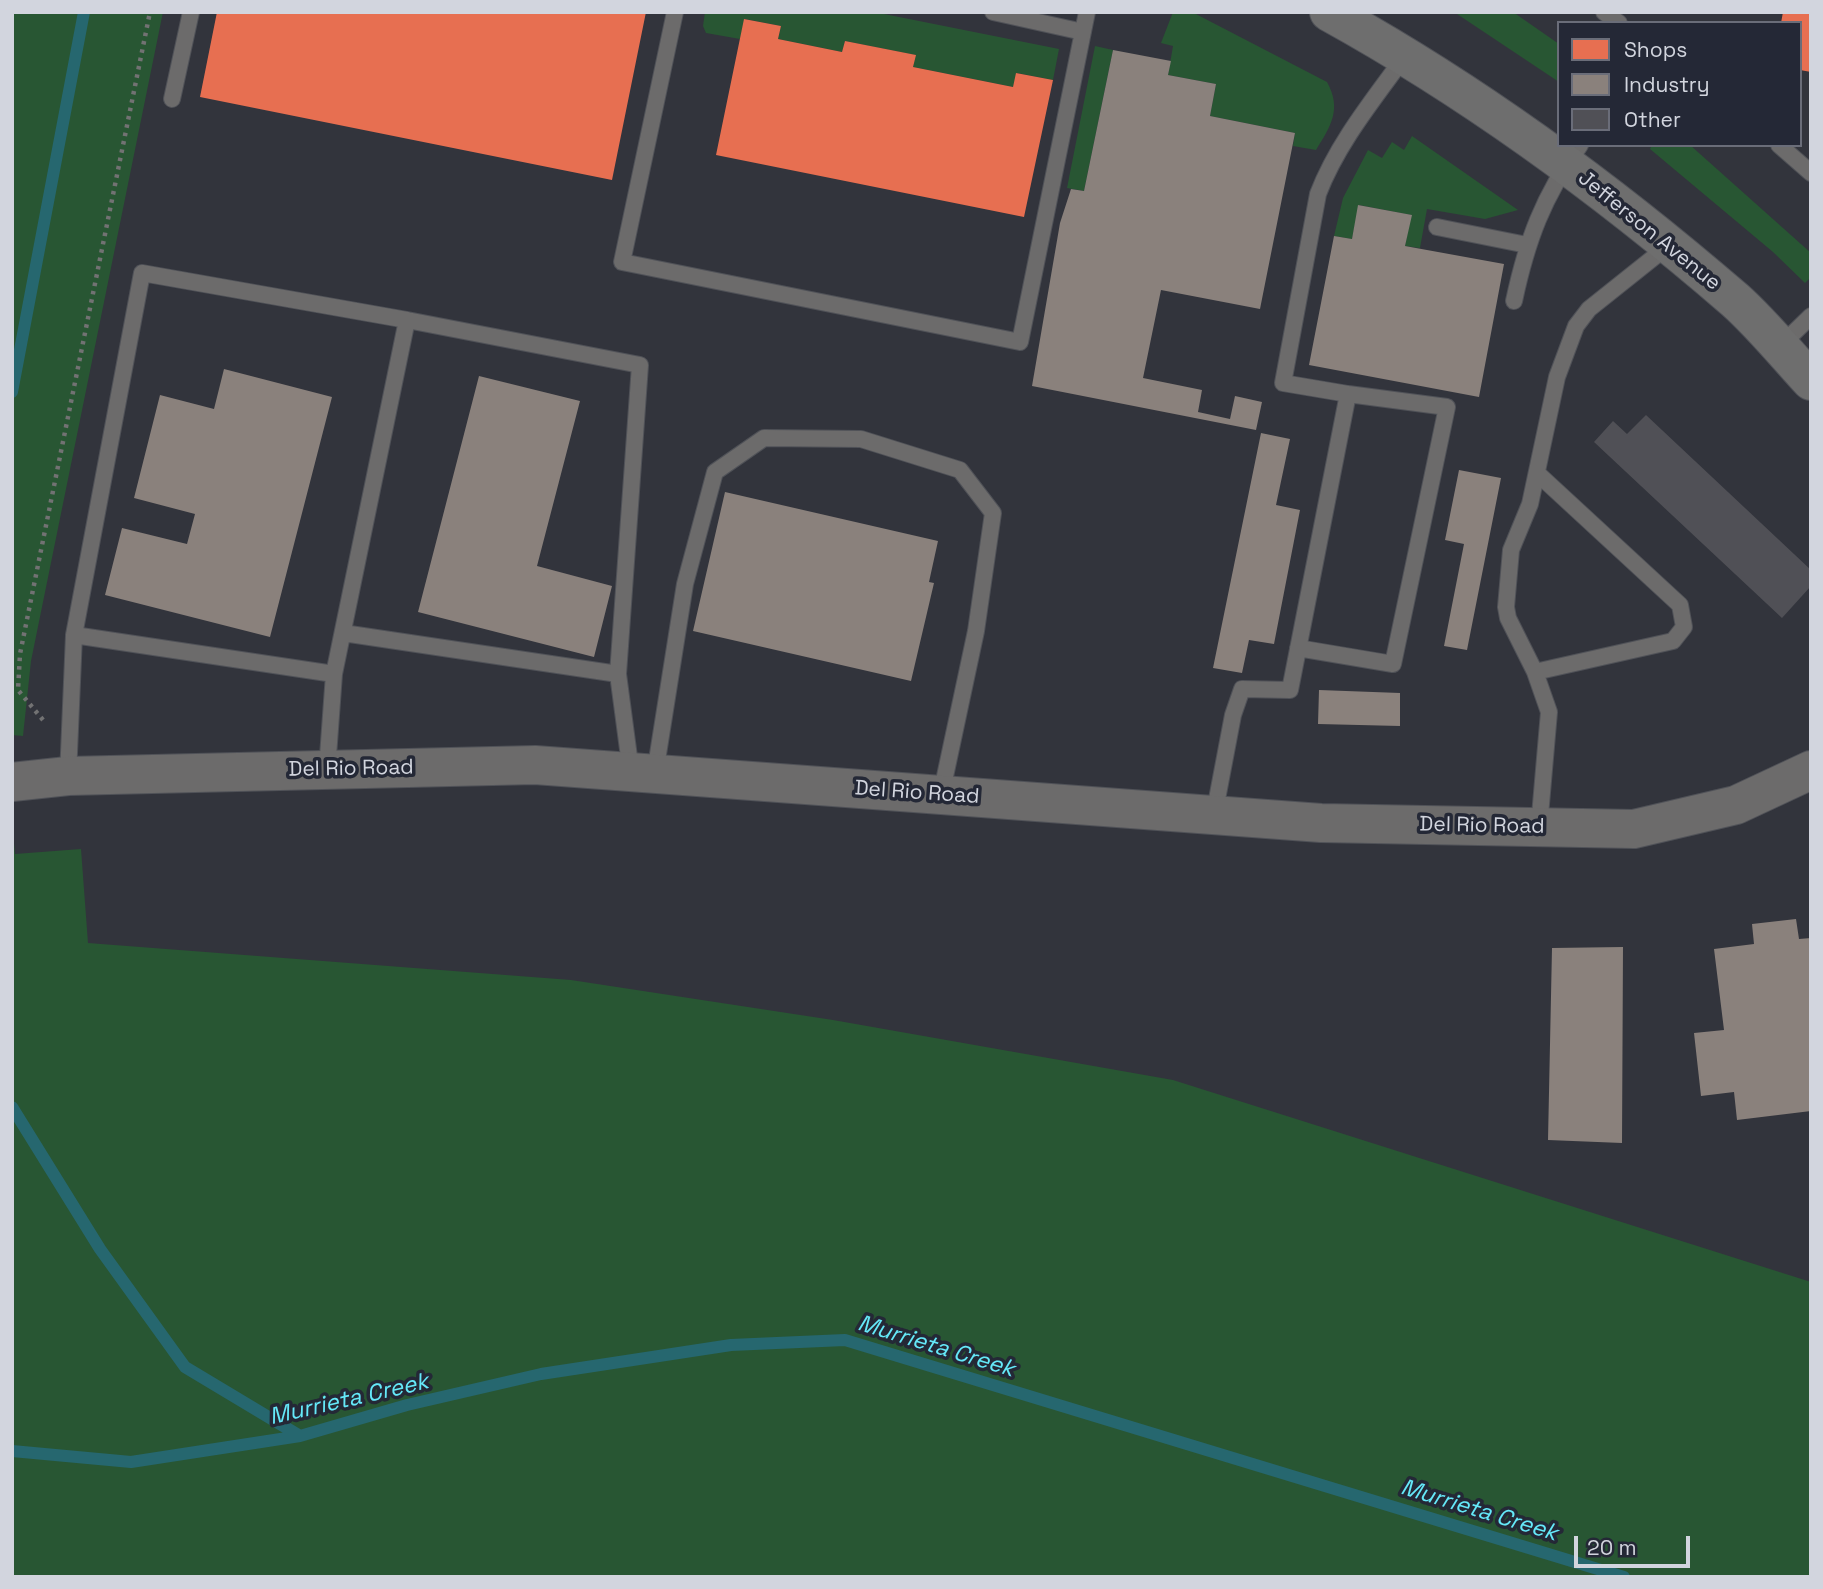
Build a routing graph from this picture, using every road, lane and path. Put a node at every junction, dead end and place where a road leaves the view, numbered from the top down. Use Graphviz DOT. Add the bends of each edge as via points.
graph roads {
  1 [pos="150,12"];
  2 [pos="191,12"];
  3 [pos="675,12"];
  4 [pos="993,12"];
  5 [pos="1087,12"];
  6 [pos="1329,12"];
  7 [pos="1083,32"];
  8 [pos="1406,54"];
  9 [pos="172,99"];
  10 [pos="1557,145"];
  11 [pos="1781,147"];
  12 [pos="1573,155"];
  13 [pos="1811,173"];
  14 [pos="1437,227"];
  15 [pos="1527,245"];
  16 [pos="1668,246"];
  17 [pos="1514,301"];
  18 [pos="1811,316"];
  19 [pos="407,320"];
  20 [pos="1779,347"];
  21 [pos="1811,381"];
  22 [pos="1348,394"];
  23 [pos="1537,473"];
  24 [pos="343,633"];
  25 [pos="74,635"];
  26 [pos="1298,648"];
  27 [pos="1535,672"];
  28 [pos="334,674"];
  29 [pos="618,674"];
  30 [pos="69,757"];
  31 [pos="327,770"];
  32 [pos="1811,770"];
  33 [pos="643,772"];
  34 [pos="14,782"];
  35 [pos="941,794"];
  36 [pos="1214,815"];
  37 [pos="1539,827"];
  1 -- 30 [label="path" via="20,654 18,690"];
  2 -- 9 [label="lane"];
  3 -- 7 [label="lane" via="622,262 1020,342"];
  4 -- 7 [label="lane"];
  5 -- 7 [label="lane"];
  6 -- 8 [label="main road, Jefferson Avenue"];
  8 -- 10 [label="main road, Jefferson Avenue"];
  8 -- 22 [label="lane" via="1325,175 1283,383"];
  11 -- 13 [label="lane"];
  12 -- 15 [label="lane"];
  12 -- 16 [label="main road, Jefferson Avenue"];
  14 -- 15 [label="lane"];
  15 -- 17 [label="lane"];
  16 -- 20 [label="main road, Jefferson Avenue" via="1736,300"];
  16 -- 23 [label="lane" via="1589,310 1576,326 1557,377"];
  18 -- 20 [label="lane"];
  19 -- 24 [label="lane"];
  19 -- 25 [label="lane" via="142,273"];
  19 -- 29 [label="lane" via="640,365"];
  20 -- 21 [label="main road, Jefferson Avenue"];
  22 -- 26 [label="lane"];
  22 -- 26 [label="lane" via="1447,407 1393,664"];
  23 -- 27 [label="lane" via="1511,550 1506,607 1517,643"];
  23 -- 27 [label="lane" via="1681,605 1684,627 1673,641"];
  24 -- 28 [label="lane"];
  24 -- 29 [label="lane"];
  25 -- 28 [label="lane"];
  25 -- 30 [label="lane"];
  26 -- 36 [label="lane" via="1290,690 1242,689"];
  27 -- 37 [label="lane" via="1549,712"];
  28 -- 31 [label="lane"];
  29 -- 33 [label="lane"];
  30 -- 31 [label="street, Del Rio Road"];
  30 -- 34 [label="street, Del Rio Road"];
  31 -- 33 [label="street, Del Rio Road" via="535,765"];
  32 -- 37 [label="street, Del Rio Road" via="1736,805 1634,829"];
  33 -- 35 [label="street, Del Rio Road"];
  33 -- 35 [label="lane" via="715,472 764,438 861,439 960,470 993,513 976,631"];
  35 -- 36 [label="street, Del Rio Road"];
  36 -- 37 [label="street, Del Rio Road" via="1321,823"];
}
